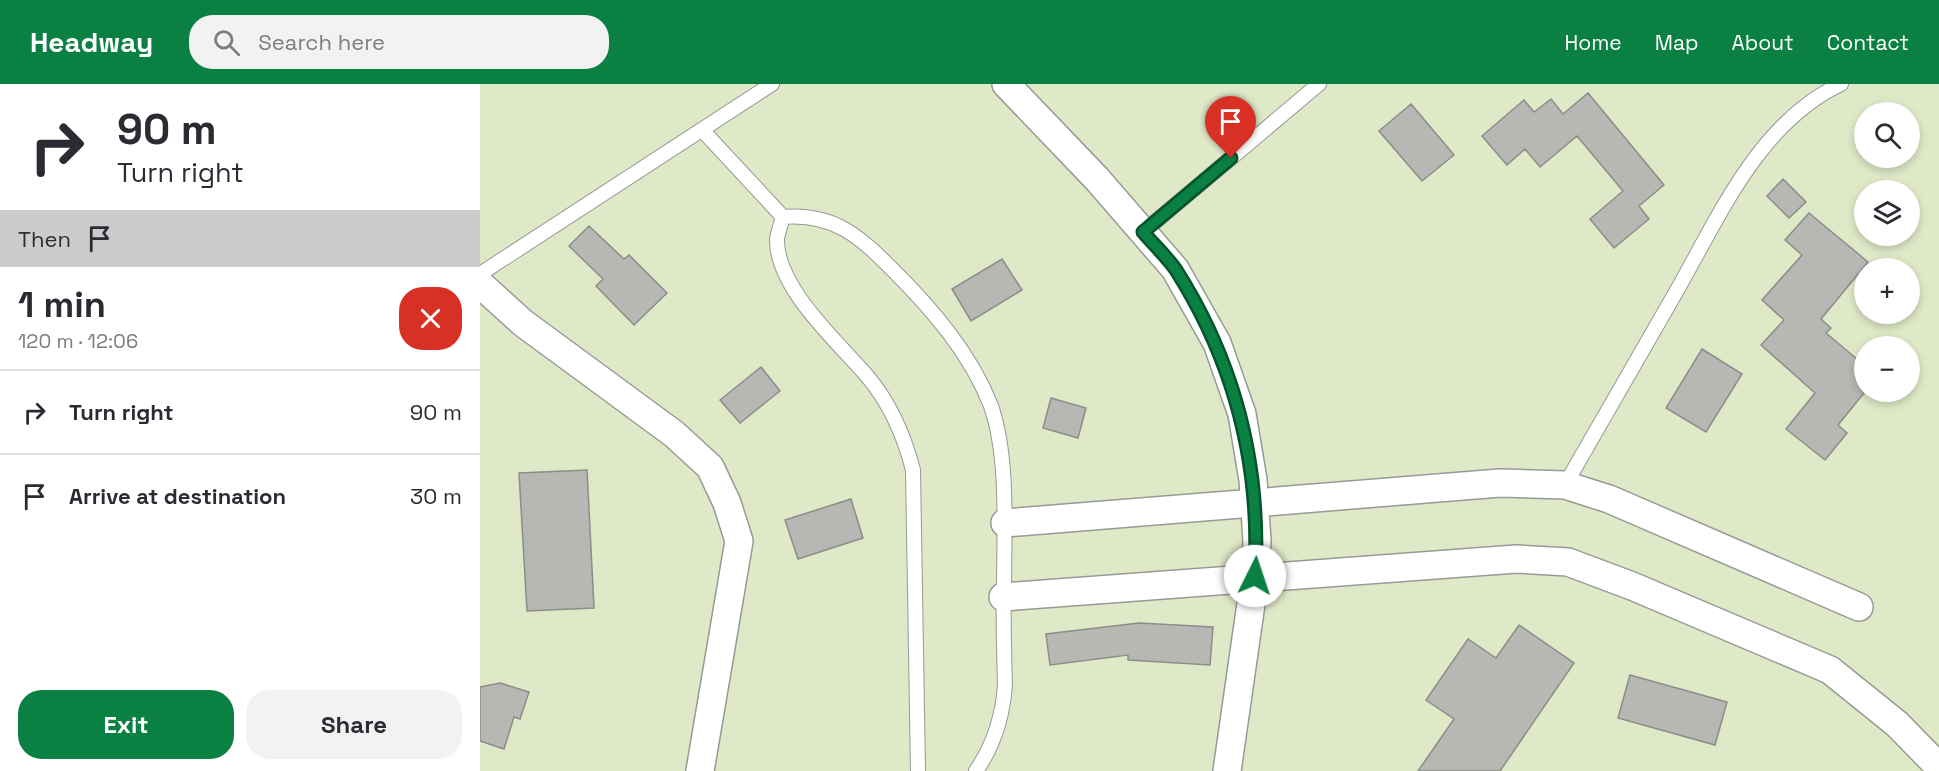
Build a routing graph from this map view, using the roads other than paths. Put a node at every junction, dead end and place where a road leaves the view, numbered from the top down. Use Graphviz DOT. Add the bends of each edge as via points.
graph roads {
  1 [pos="772,84"];
  2 [pos="1006,84"];
  3 [pos="1319,84"];
  4 [pos="1841,84"];
  5 [pos="703,131"];
  6 [pos="783,217"];
  7 [pos="1143,232"];
  8 [pos="480,274"];
  9 [pos="480,284"];
  10 [pos="1565,485"];
  11 [pos="1255,503"];
  12 [pos="1005,523"];
  13 [pos="1255,576"];
  14 [pos="1003,597"];
  15 [pos="1859,607"];
  16 [pos="1939,767"];
  17 [pos="700,771"];
  18 [pos="918,771"];
  19 [pos="976,771"];
  20 [pos="1227,771"];
  1 -- 5 [label="lane"];
  2 -- 7 [label="street"];
  3 -- 7 [label="lane"];
  4 -- 10 [label="lane" via="1800,110 1756,156"];
  5 -- 6 [label="lane"];
  5 -- 8 [label="lane"];
  6 -- 12 [label="lane" via="821,219 842,226 862,240 913,290 953,338 991,407 1000,443"];
  6 -- 18 [label="lane" via="777,239 782,262 802,302 867,376 892,412 905,437 914,470"];
  7 -- 11 [label="street" via="1175,269 1217,343 1242,414"];
  9 -- 17 [label="street" via="523,323 674,434 710,467 727,503 739,541"];
  10 -- 11 [label="street" via="1500,483"];
  10 -- 15 [label="street" via="1636,510"];
  11 -- 12 [label="street"];
  11 -- 13 [label="street"];
  12 -- 14 [label="lane"];
  13 -- 14 [label="street"];
  13 -- 16 [label="street" via="1516,559 1568,562 1830,670 1897,724"];
  13 -- 20 [label="street"];
  14 -- 19 [label="lane" via="1003,709 986,756"];
}
